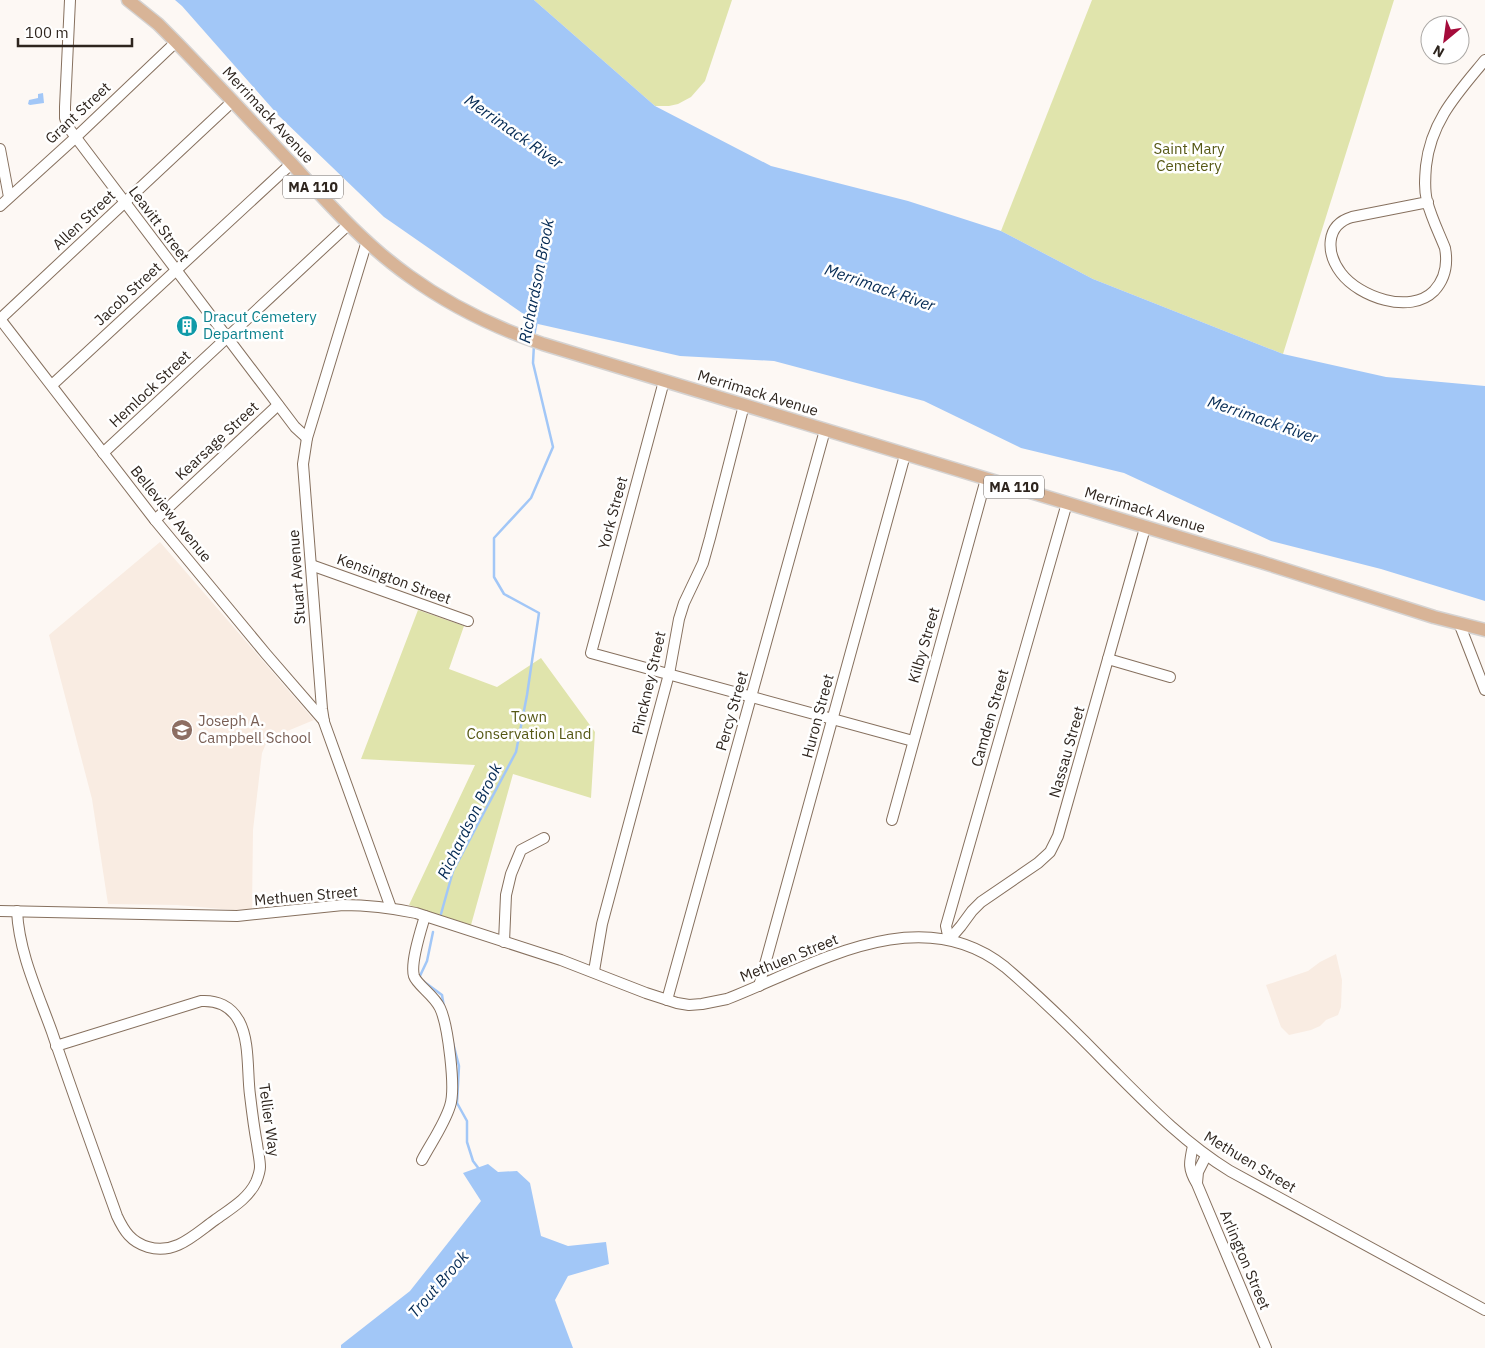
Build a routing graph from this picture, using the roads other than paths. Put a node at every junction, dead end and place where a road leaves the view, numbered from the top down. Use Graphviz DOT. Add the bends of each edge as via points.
graph roads {
  1 [pos="70,0"];
  2 [pos="128,0"];
  3 [pos="176,42"];
  4 [pos="1485,60"];
  5 [pos="233,101"];
  6 [pos="75,138"];
  7 [pos="0,149"];
  8 [pos="291,164"];
  9 [pos="9,197"];
  10 [pos="124,202"];
  11 [pos="1428,202"];
  12 [pos="0,206"];
  13 [pos="349,224"];
  14 [pos="366,241"];
  15 [pos="176,270"];
  16 [pos="0,319"];
  17 [pos="227,338"];
  18 [pos="664,381"];
  19 [pos="52,385"];
  20 [pos="278,405"];
  21 [pos="744,405"];
  22 [pos="825,430"];
  23 [pos="307,438"];
  24 [pos="104,454"];
  25 [pos="905,455"];
  26 [pos="986,479"];
  27 [pos="1067,504"];
  28 [pos="155,520"];
  29 [pos="1145,528"];
  30 [pos="311,565"];
  31 [pos="468,621"];
  32 [pos="1459,623"];
  33 [pos="1485,630"];
  34 [pos="1108,660"];
  35 [pos="670,674"];
  36 [pos="1170,677"];
  37 [pos="1485,687"];
  38 [pos="751,697"];
  39 [pos="833,719"];
  40 [pos="324,722"];
  41 [pos="913,741"];
  42 [pos="892,820"];
  43 [pos="544,838"];
  44 [pos="391,908"];
  45 [pos="0,911"];
  46 [pos="17,911"];
  47 [pos="425,916"];
  48 [pos="949,940"];
  49 [pos="504,942"];
  50 [pos="594,971"];
  51 [pos="759,986"];
  52 [pos="667,1000"];
  53 [pos="56,1046"];
  54 [pos="1194,1146"];
  55 [pos="1206,1156"];
  56 [pos="422,1160"];
  57 [pos="1197,1184"];
  58 [pos="1485,1310"];
  59 [pos="1266,1348"];
  1 -- 6 [label="street, Leavitt Street" via="65,118"];
  2 -- 3 [label="main road, Merrimack Avenue / MA 110"];
  3 -- 5 [label="main road, Merrimack Avenue / MA 110"];
  3 -- 6 [label="street, Grant Street"];
  4 -- 11 [label="street" via="1450,102 1436,127 1426,166"];
  5 -- 8 [label="main road, Merrimack Avenue / MA 110"];
  5 -- 10 [label="street, Allen Street"];
  6 -- 9 [label="street, Grant Street"];
  6 -- 10 [label="street, Leavitt Street"];
  7 -- 9 [label="street"];
  8 -- 13 [label="main road, Merrimack Avenue / MA 110"];
  8 -- 15 [label="street, Jacob Street"];
  9 -- 12 [label="street, Grant Street"];
  10 -- 15 [label="street, Leavitt Street"];
  10 -- 16 [label="street, Allen Street"];
  11 -- 11 [label="street" via="1446,255 1444,275 1435,290 1415,302 1396,303 1362,291 1342,274 1330,240 1337,224 1352,217"];
  13 -- 14 [label="main road, Merrimack Avenue / MA 110"];
  13 -- 17 [label="street, Hemlock Street"];
  14 -- 18 [label="main road, Merrimack Avenue / MA 110" via="409,276 488,321 525,338"];
  14 -- 23 [label="street, Stuart Avenue"];
  15 -- 17 [label="street, Leavitt Street"];
  15 -- 19 [label="street, Jacob Street"];
  16 -- 19 [label="street, Belleview Avenue"];
  17 -- 20 [label="street, Leavitt Street"];
  17 -- 24 [label="street, Hemlock Street"];
  18 -- 21 [label="main road, Merrimack Avenue / MA 110"];
  18 -- 35 [label="street, York Street" via="591,653"];
  19 -- 24 [label="street, Belleview Avenue"];
  20 -- 23 [label="street, Leavitt Street"];
  20 -- 28 [label="street, Kearsage Street"];
  21 -- 22 [label="main road, Merrimack Avenue / MA 110"];
  21 -- 35 [label="street, Pinckney Street" via="710,538 679,619"];
  22 -- 25 [label="main road, Merrimack Avenue / MA 110"];
  22 -- 38 [label="street, Percy Street"];
  23 -- 30 [label="street, Stuart Avenue" via="303,464"];
  24 -- 28 [label="street, Belleview Avenue"];
  25 -- 26 [label="main road, Merrimack Avenue / MA 110"];
  25 -- 39 [label="street, Huron Street"];
  26 -- 27 [label="main road, Merrimack Avenue / MA 110"];
  26 -- 41 [label="street, Kilby Street"];
  27 -- 29 [label="main road, Merrimack Avenue / MA 110"];
  27 -- 48 [label="street, Camden Street" via="946,926"];
  28 -- 40 [label="street, Belleview Avenue"];
  29 -- 32 [label="main road, Merrimack Avenue / MA 110"];
  29 -- 34 [label="street, Nassau Street"];
  30 -- 31 [label="street, Kensington Street"];
  30 -- 40 [label="street, Stuart Avenue"];
  32 -- 33 [label="main road, Merrimack Avenue / MA 110"];
  32 -- 37 [label="street"];
  34 -- 36 [label="street"];
  34 -- 48 [label="street, Nassau Street" via="1072,789 1050,852 982,902"];
  35 -- 38 [label="street"];
  35 -- 50 [label="street, Pinckney Street" via="602,924"];
  38 -- 39 [label="street"];
  38 -- 52 [label="street, Percy Street"];
  39 -- 41 [label="street"];
  39 -- 51 [label="street, Huron Street"];
  40 -- 44 [label="street, Stuart Avenue"];
  41 -- 42 [label="street, Kilby Street"];
  43 -- 49 [label="street" via="522,850 511,874 506,895"];
  44 -- 46 [label="street, Methuen Street" via="327,906 237,916"];
  44 -- 47 [label="street, Methuen Street"];
  45 -- 46 [label="street, Methuen Street"];
  46 -- 53 [label="street, Tellier Way" via="21,945"];
  47 -- 49 [label="street, Methuen Street"];
  47 -- 56 [label="street" via="413,963 414,976 440,1008 452,1091 451,1105"];
  48 -- 51 [label="street, Methuen Street" via="910,938 874,943 824,958"];
  48 -- 54 [label="street, Methuen Street" via="984,953 1005,967"];
  49 -- 50 [label="street, Methuen Street"];
  50 -- 52 [label="street, Methuen Street"];
  51 -- 52 [label="street, Methuen Street" via="714,1002 690,1005"];
  53 -- 53 [label="street, Tellier Way" via="117,1216 132,1240 142,1246 162,1250 178,1245 238,1204 251,1190 260,1168 245,1042 239,1020 228,1008 215,1002 201,1001"];
  54 -- 55 [label="street, Methuen Street"];
  54 -- 57 [label="street, Arlington Street" via="1190,1163"];
  55 -- 57 [label="street" via="1198,1172"];
  55 -- 58 [label="street, Methuen Street"];
  57 -- 59 [label="street, Arlington Street"];
}
